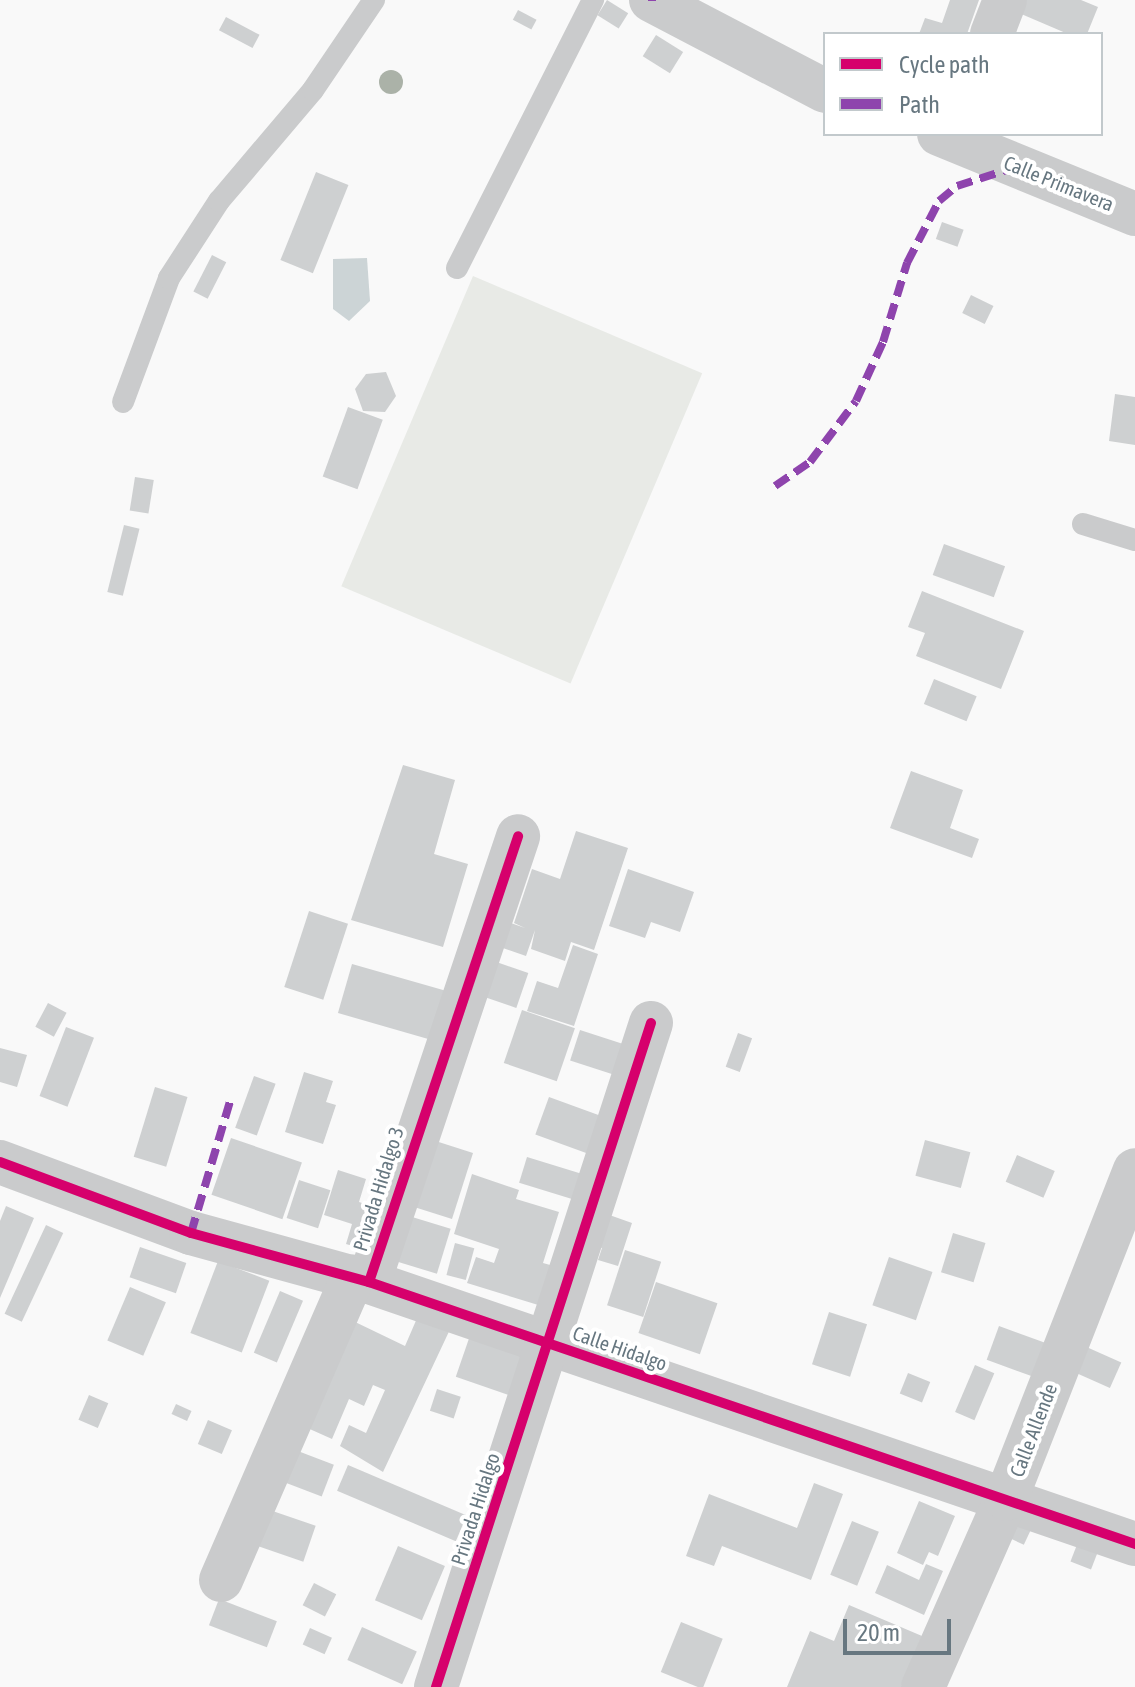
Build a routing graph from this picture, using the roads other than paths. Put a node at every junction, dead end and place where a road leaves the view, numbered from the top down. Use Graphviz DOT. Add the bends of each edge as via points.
graph roads {
  1 [pos="374,0"];
  2 [pos="593,0"];
  3 [pos="651,0"];
  4 [pos="1005,0"];
  5 [pos="993,32"];
  6 [pos="823,90"];
  7 [pos="949,136"];
  8 [pos="1135,214"];
  9 [pos="457,268"];
  10 [pos="123,402"];
  11 [pos="1083,524"];
  12 [pos="1135,540"];
  13 [pos="518,836"];
  14 [pos="651,1023"];
  15 [pos="0,1162"];
  16 [pos="1135,1170"];
  17 [pos="361,1280"];
  18 [pos="548,1343"];
  19 [pos="1006,1499"];
  20 [pos="1135,1544"];
  21 [pos="221,1580"];
  22 [pos="436,1687"];
  23 [pos="923,1687"];
  1 -- 10 [label="lane" via="313,90 219,201 169,278"];
  2 -- 9 [label="lane"];
  3 -- 6 [label="street"];
  4 -- 5 [label="street"];
  7 -- 8 [label="street, Calle Primavera"];
  11 -- 12 [label="lane"];
  13 -- 17 [label="street, Privada Hidalgo 3"];
  14 -- 18 [label="street, Privada Hidalgo"];
  15 -- 17 [label="street, Calle Hidalgo" via="191,1233"];
  16 -- 19 [label="street, Calle Allende"];
  17 -- 18 [label="street, Calle Hidalgo"];
  17 -- 21 [label="street, Privada Hidalgo 3"];
  18 -- 19 [label="street, Calle Hidalgo"];
  18 -- 22 [label="street, Privada Hidalgo"];
  19 -- 20 [label="street, Calle Hidalgo"];
  19 -- 23 [label="street, Calle Allende"];
}
